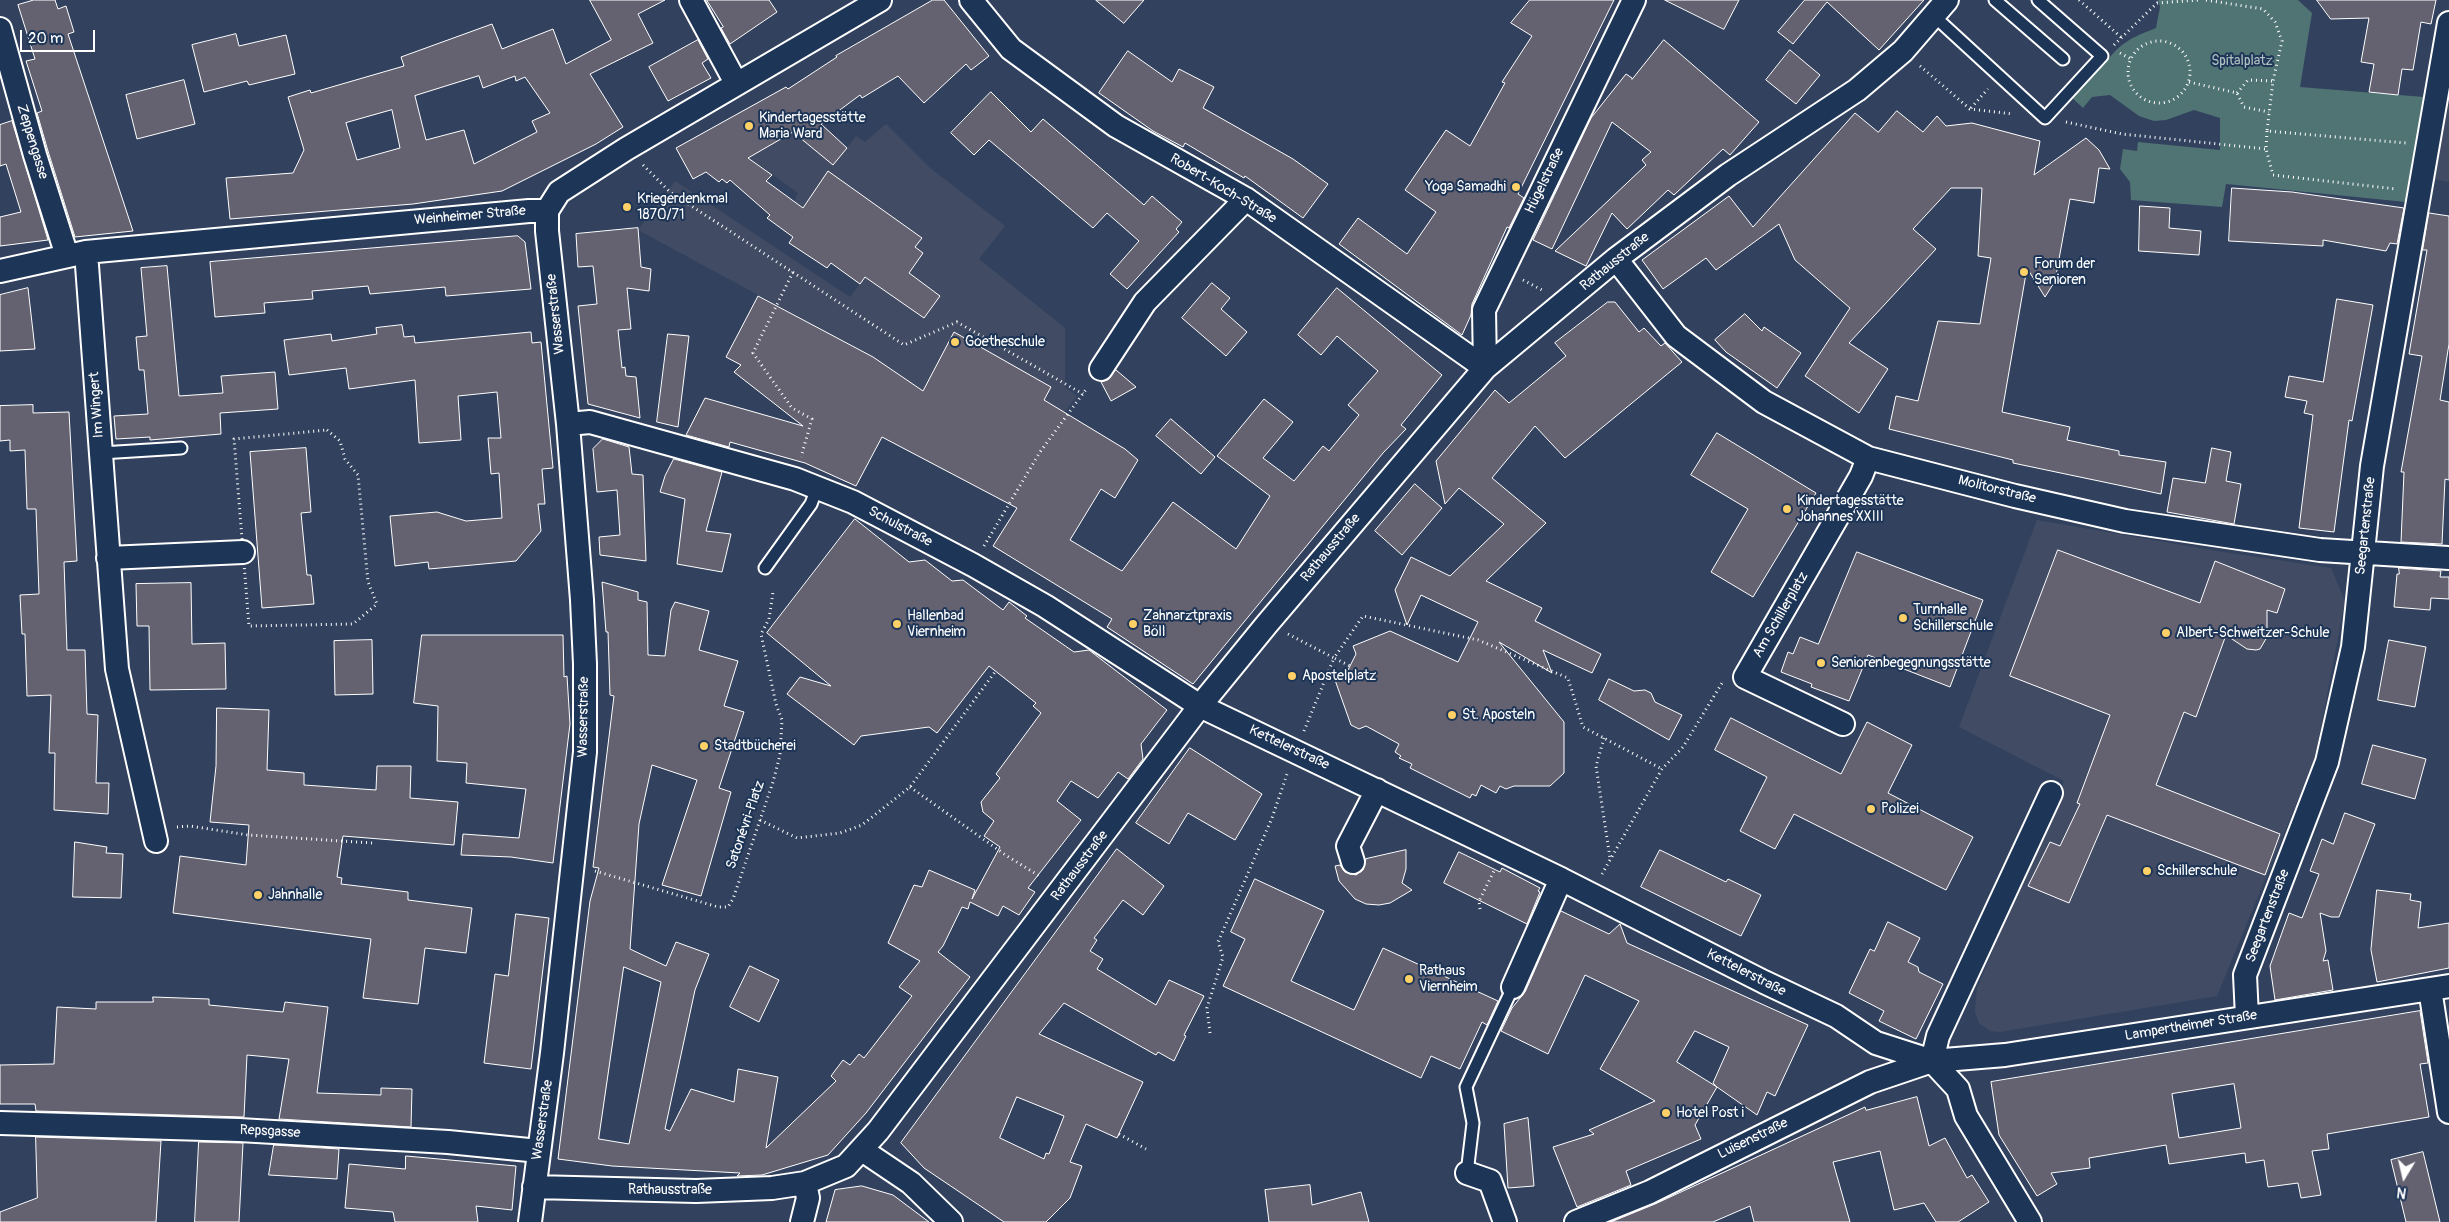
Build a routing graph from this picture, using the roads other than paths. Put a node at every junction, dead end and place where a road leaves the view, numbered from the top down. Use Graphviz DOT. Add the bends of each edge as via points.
graph roads {
  1 [pos="691,0"];
  2 [pos="880,0"];
  3 [pos="971,0"];
  4 [pos="1634,0"];
  5 [pos="1995,0"];
  6 [pos="2038,0"];
  7 [pos="1940,8"];
  8 [pos="2449,23"];
  9 [pos="0,28"];
  10 [pos="2063,59"];
  11 [pos="736,83"];
  12 [pos="1246,199"];
  13 [pos="547,211"];
  14 [pos="77,254"];
  15 [pos="1616,260"];
  16 [pos="0,271"];
  17 [pos="1485,368"];
  18 [pos="1101,369"];
  19 [pos="568,424"];
  20 [pos="181,448"];
  21 [pos="101,453"];
  22 [pos="1868,458"];
  23 [pos="817,488"];
  24 [pos="2363,551"];
  25 [pos="243,552"];
  26 [pos="108,558"];
  27 [pos="2449,558"];
  28 [pos="765,568"];
  29 [pos="1200,706"];
  30 [pos="1843,724"];
  31 [pos="1378,790"];
  32 [pos="2050,793"];
  33 [pos="155,834"];
  34 [pos="1353,862"];
  35 [pos="1561,879"];
  36 [pos="1513,986"];
  37 [pos="2439,988"];
  38 [pos="2247,1017"];
  39 [pos="1932,1061"];
  40 [pos="2449,1112"];
  41 [pos="0,1123"];
  42 [pos="862,1150"];
  43 [pos="538,1151"];
  44 [pos="1467,1173"];
  45 [pos="805,1183"];
  46 [pos="534,1187"];
  47 [pos="530,1222"];
  48 [pos="802,1222"];
  49 [pos="951,1222"];
  50 [pos="1505,1222"];
  51 [pos="1576,1222"];
  52 [pos="2030,1222"];
  1 -- 11 [label="street"];
  2 -- 11 [label="street"];
  3 -- 12 [label="street, Robert-Koch-Straße" via="1011,49 1116,126"];
  4 -- 17 [label="street, Hügelstraße" via="1484,310"];
  5 -- 10 [label="lane"];
  6 -- 7 [label="lane" via="2106,52 2045,118 2000,76"];
  7 -- 15 [label="street, Rathausstraße" via="1903,51 1857,90 1728,175"];
  8 -- 24 [label="street, Seegartenstraße" via="2372,466"];
  9 -- 14 [label="street, Zeppengasse" via="35,155"];
  11 -- 13 [label="street" via="559,192"];
  12 -- 17 [label="street, Robert-Koch-Straße"];
  12 -- 18 [label="street" via="1145,302"];
  13 -- 14 [label="street, Weinheimer Straße"];
  13 -- 19 [label="street, Wasserstraße" via="546,231"];
  14 -- 16 [label="street, Weinheimer Straße"];
  14 -- 21 [label="street, Im Wingert"];
  15 -- 17 [label="street, Rathausstraße"];
  15 -- 22 [label="street, Molitorstraße" via="1676,336 1764,402"];
  17 -- 29 [label="street, Rathausstraße"];
  19 -- 23 [label="street, Schulstraße" via="590,422"];
  19 -- 43 [label="street, Wasserstraße" via="585,664 585,752 552,1054"];
  20 -- 21 [label="lane"];
  21 -- 26 [label="street, Im Wingert"];
  22 -- 24 [label="street, Molitorstraße" via="2125,521 2310,549"];
  22 -- 30 [label="street, Am Schillerplatz" via="1861,476 1745,677"];
  23 -- 28 [label="lane" via="811,504"];
  23 -- 29 [label="street, Schulstraße" via="853,502 973,565 1089,632"];
  24 -- 27 [label="street, Molitorstraße"];
  24 -- 38 [label="street, Seegartenstraße" via="2352,647 2326,762 2245,975"];
  25 -- 26 [label="street"];
  26 -- 33 [label="street, Im Wingert" via="117,669"];
  29 -- 31 [label="street, Kettelerstraße"];
  29 -- 42 [label="street, Rathausstraße"];
  31 -- 34 [label="street" via="1348,846"];
  31 -- 35 [label="street, Kettelerstraße"];
  32 -- 39 [label="street" via="1938,1036"];
  35 -- 36 [label="street"];
  35 -- 39 [label="street, Kettelerstraße" via="1836,1016 1876,1043"];
  36 -- 44 [label="lane" via="1466,1087 1473,1122"];
  37 -- 38 [label="street, Lampertheimer Straße"];
  37 -- 40 [label="street"];
  38 -- 39 [label="street, Lampertheimer Straße" via="2005,1055"];
  39 -- 51 [label="street, Luisenstraße" via="1870,1082 1650,1192"];
  39 -- 52 [label="street, Kettelerstraße" via="1958,1089 1966,1116"];
  41 -- 43 [label="street, Repsgasse" via="249,1130"];
  42 -- 45 [label="street, Rathausstraße" via="846,1166"];
  42 -- 49 [label="street" via="911,1183"];
  43 -- 46 [label="street, Wasserstraße"];
  44 -- 50 [label="street" via="1490,1181"];
  45 -- 46 [label="street, Rathausstraße" via="772,1188 696,1191"];
  45 -- 48 [label="street" via="808,1198"];
  46 -- 47 [label="street, Wasserstraße"];
}
